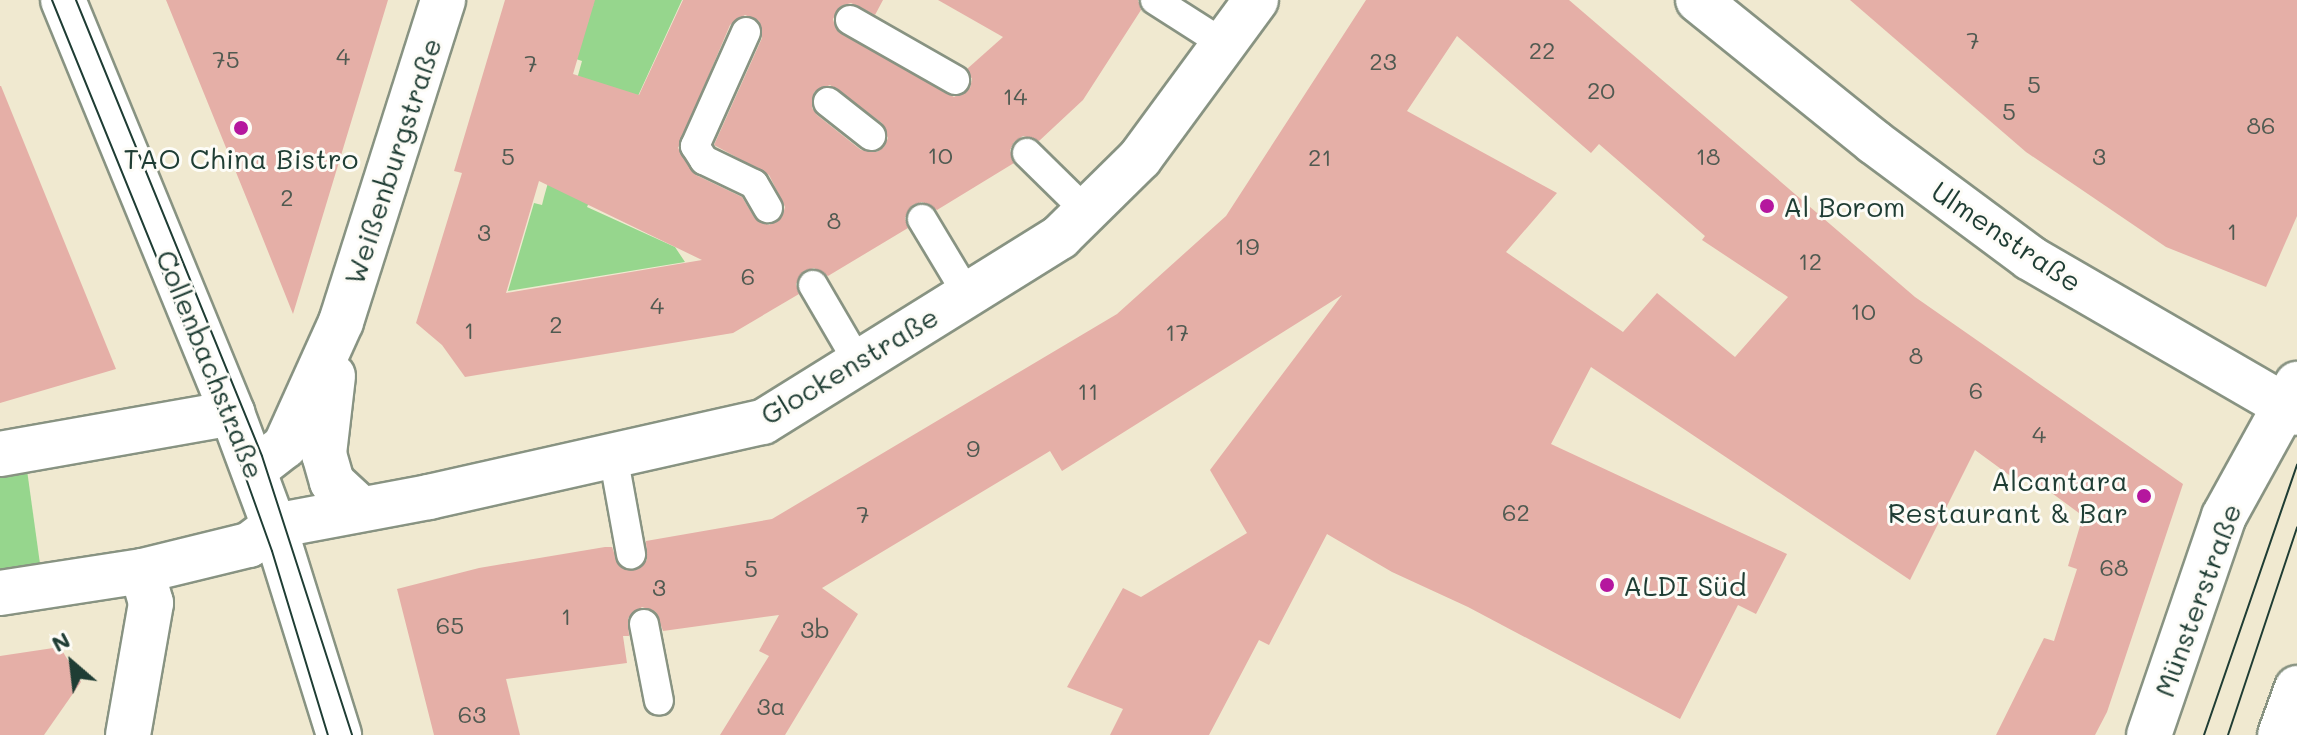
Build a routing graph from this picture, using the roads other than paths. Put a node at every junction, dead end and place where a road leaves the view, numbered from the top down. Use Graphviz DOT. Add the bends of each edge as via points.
graph roads {
  1 [pos="63,0"];
  2 [pos="443,0"];
  3 [pos="1155,0"];
  4 [pos="1256,0"];
  5 [pos="1698,0"];
  6 [pos="850,20"];
  7 [pos="746,32"];
  8 [pos="1224,44"];
  9 [pos="955,80"];
  10 [pos="828,102"];
  11 [pos="871,136"];
  12 [pos="1027,153"];
  13 [pos="768,208"];
  14 [pos="1086,211"];
  15 [pos="922,219"];
  16 [pos="813,285"];
  17 [pos="967,294"];
  18 [pos="341,322"];
  19 [pos="858,362"];
  20 [pos="2293,401"];
  21 [pos="232,413"];
  22 [pos="0,454"];
  23 [pos="613,455"];
  24 [pos="254,470"];
  25 [pos="360,508"];
  26 [pos="274,526"];
  27 [pos="631,554"];
  28 [pos="142,571"];
  29 [pos="0,593"];
  30 [pos="644,624"];
  31 [pos="2297,688"];
  32 [pos="659,701"];
  33 [pos="128,735"];
  34 [pos="339,735"];
  35 [pos="2149,735"];
  36 [pos="2280,735"];
  1 -- 21 [label="street, Collenbachstraße"];
  2 -- 18 [label="street, Weißenburgstraße"];
  3 -- 8 [label="lane"];
  4 -- 8 [label="street, Glockenstraße"];
  5 -- 20 [label="street, Ulmenstraße" via="1874,142 2030,258"];
  6 -- 9 [label="lane"];
  7 -- 13 [label="lane" via="695,146 704,160 754,184"];
  8 -- 14 [label="street, Glockenstraße" via="1140,158"];
  10 -- 11 [label="lane"];
  12 -- 14 [label="lane"];
  14 -- 17 [label="street, Glockenstraße" via="1060,237"];
  15 -- 17 [label="lane"];
  16 -- 19 [label="lane"];
  17 -- 19 [label="street, Glockenstraße"];
  18 -- 24 [label="street, Weißenburgstraße" via="285,446"];
  18 -- 25 [label="street, Weißenburgstraße" via="324,454 332,482"];
  19 -- 23 [label="street, Glockenstraße" via="763,422"];
  20 -- 35 [label="street, Münsterstraße" via="2224,516"];
  21 -- 22 [label="street"];
  21 -- 24 [label="street, Collenbachstraße"];
  23 -- 25 [label="street, Glockenstraße"];
  23 -- 27 [label="lane"];
  24 -- 26 [label="street, Collenbachstraße"];
  25 -- 26 [label="street, Glockenstraße"];
  26 -- 28 [label="street" via="249,545"];
  26 -- 34 [label="street, Collenbachstraße"];
  28 -- 29 [label="street"];
  28 -- 33 [label="street" via="151,603"];
  30 -- 32 [label="lane"];
  31 -- 36 [label="street"];
}
